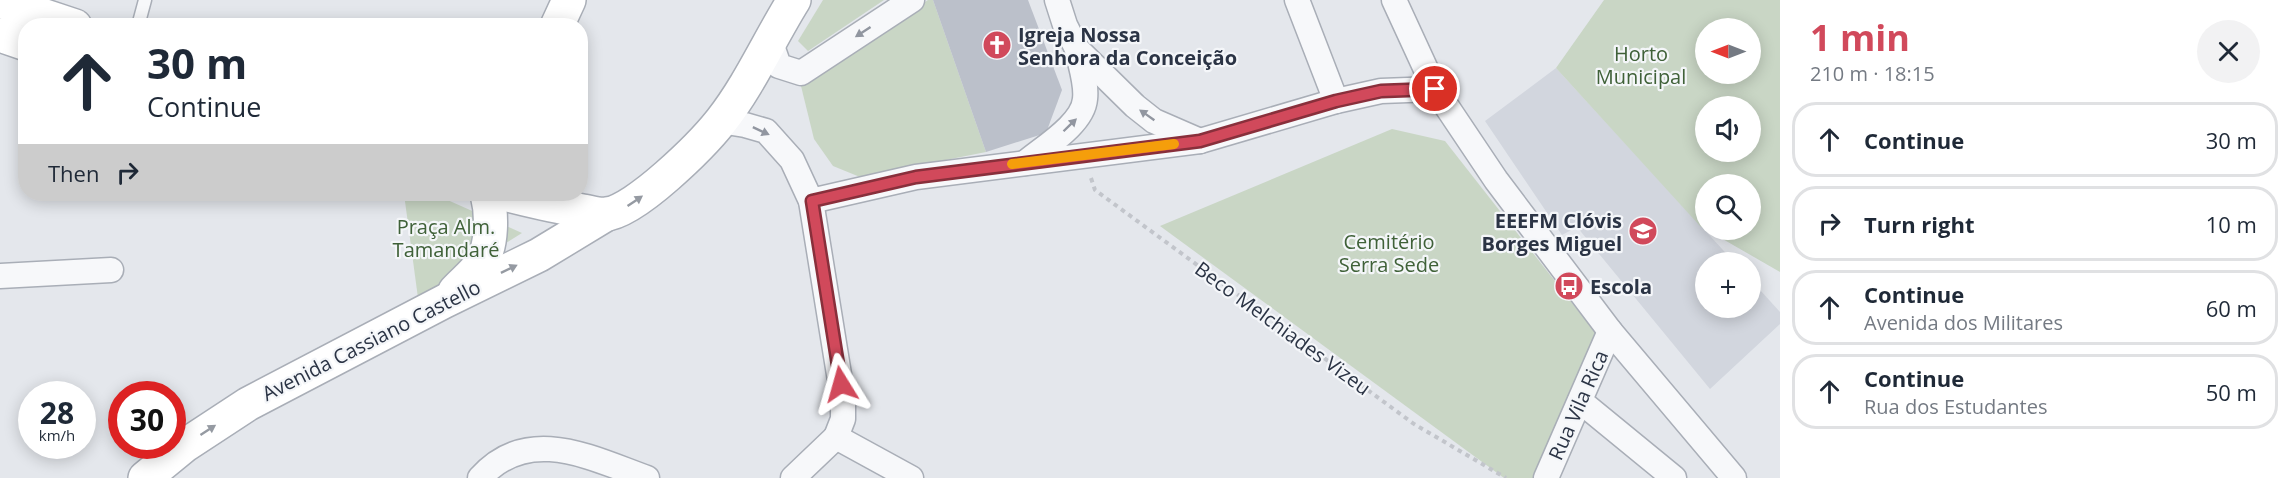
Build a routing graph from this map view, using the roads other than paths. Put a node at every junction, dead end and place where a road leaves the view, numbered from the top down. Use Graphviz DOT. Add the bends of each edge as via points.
graph roads {
  1 [pos="145,0"];
  2 [pos="569,0"];
  3 [pos="794,0"];
  4 [pos="912,0"];
  5 [pos="1057,0"];
  6 [pos="1297,0"];
  7 [pos="1394,0"];
  8 [pos="0,1"];
  9 [pos="51,18"];
  10 [pos="140,18"];
  11 [pos="561,18"];
  12 [pos="0,35"];
  13 [pos="770,40"];
  14 [pos="18,41"];
  15 [pos="1077,49"];
  16 [pos="1435,89"];
  17 [pos="1336,101"];
  18 [pos="720,121"];
  19 [pos="1200,141"];
  20 [pos="1026,163"];
  21 [pos="489,201"];
  22 [pos="548,201"];
  23 [pos="812,201"];
  24 [pos="605,214"];
  25 [pos="111,270"];
  26 [pos="0,276"];
  27 [pos="445,301"];
  28 [pos="1610,331"];
  29 [pos="1580,401"];
  30 [pos="836,437"];
  31 [pos="145,478"];
  32 [pos="480,478"];
  33 [pos="647,478"];
  34 [pos="793,478"];
  35 [pos="911,478"];
  36 [pos="1546,478"];
  37 [pos="1674,478"];
  38 [pos="1734,478"];
  1 -- 10 [label="lane"];
  2 -- 11 [label="street"];
  3 -- 13 [label="street, Avenida Cassiano Castello"];
  4 -- 13 [label="street, one-way" via="801,73 778,66"];
  5 -- 15 [label="street"];
  6 -- 17 [label="street"];
  7 -- 16 [label="street"];
  8 -- 9 [label="street"];
  12 -- 14 [label="street"];
  13 -- 18 [label="street, Avenida Cassiano Castello"];
  19 -- 15 [label="street, one-way" via="1144,114"];
  20 -- 15 [label="street, one-way" via="1081,113 1085,100"];
  16 -- 17 [label="street" via="1381,91"];
  16 -- 28 [label="street" via="1496,180"];
  17 -- 19 [label="street"];
  18 -- 23 [label="street, one-way" via="766,131 792,160"];
  24 -- 18 [label="street, Avenida Cassiano Castello, one-way" via="633,204 658,184"];
  19 -- 20 [label="street"];
  20 -- 23 [label="street" via="916,177"];
  21 -- 27 [label="street" via="492,212 489,239 482,263"];
  22 -- 24 [label="street"];
  23 -- 30 [label="street" via="843,399 843,419"];
  27 -- 24 [label="street, Avenida Cassiano Castello, one-way" via="539,255"];
  25 -- 26 [label="street"];
  31 -- 27 [label="street, Avenida Cassiano Castello, one-way" via="184,446 248,404"];
  28 -- 29 [label="street, Rua Vila Rica"];
  28 -- 38 [label="street"];
  29 -- 36 [label="street, Rua Vila Rica"];
  29 -- 37 [label="street"];
  30 -- 34 [label="street"];
  30 -- 35 [label="street"];
  32 -- 33 [label="street" via="491,466 523,449 554,448"];
}
